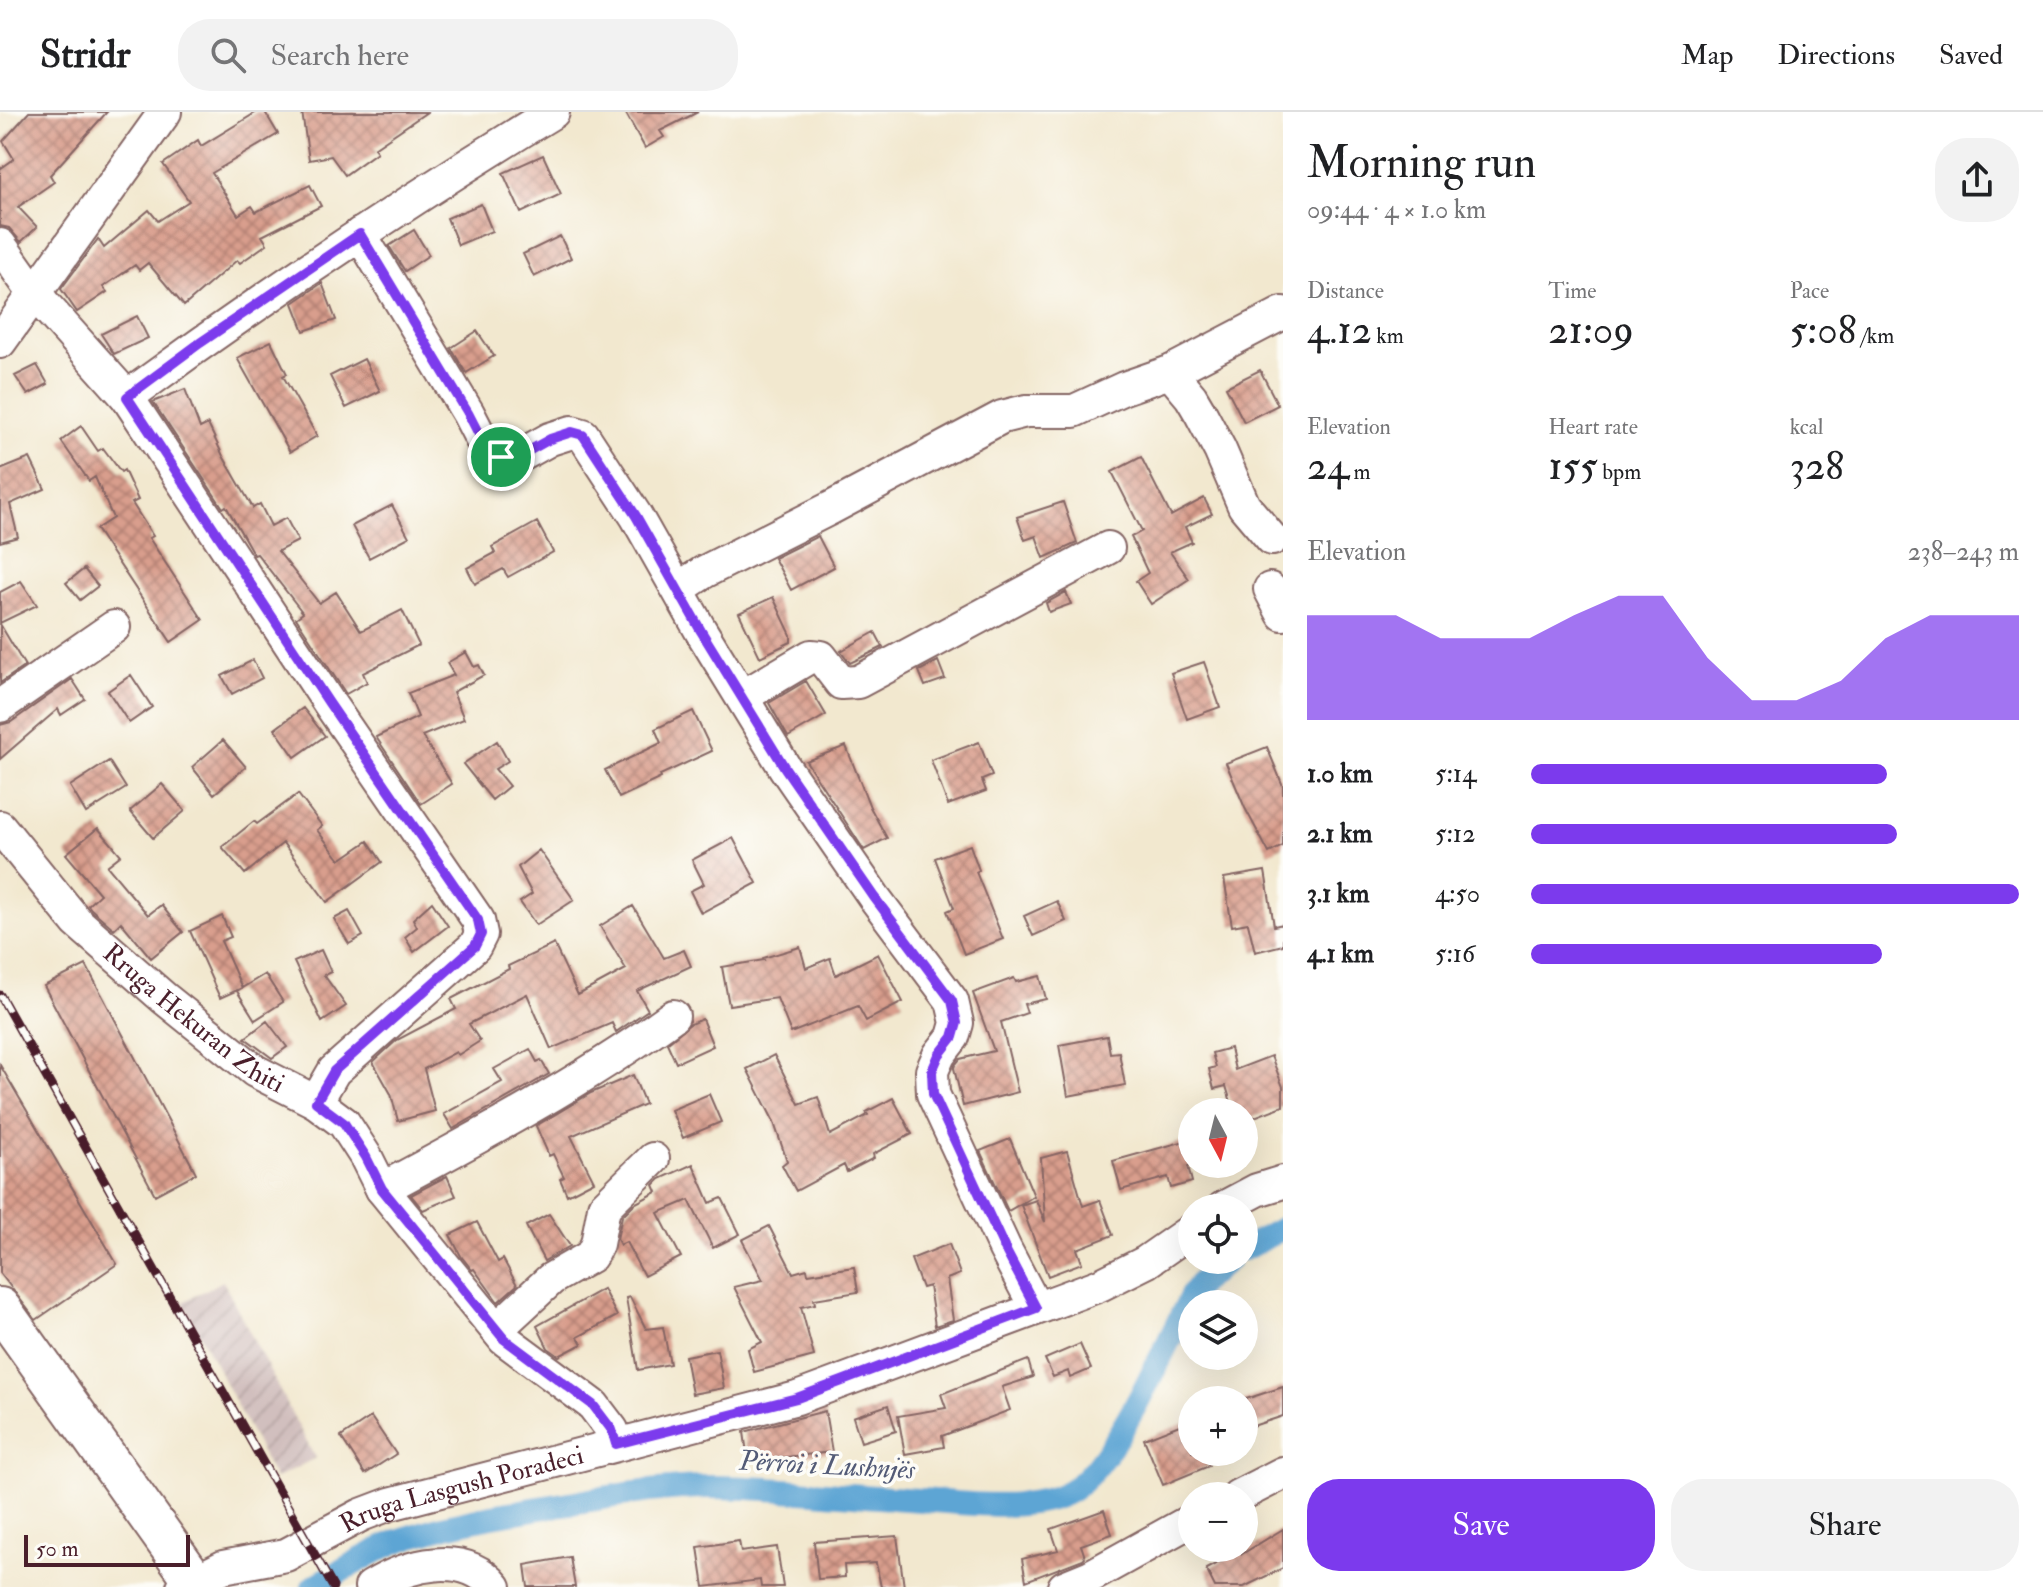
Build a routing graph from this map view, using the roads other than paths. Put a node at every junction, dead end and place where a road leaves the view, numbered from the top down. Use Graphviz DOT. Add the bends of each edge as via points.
graph roads {
  1 [pos="165,112"];
  2 [pos="553,112"];
  3 [pos="360,234"];
  4 [pos="0,245"];
  5 [pos="34,293"];
  6 [pos="1283,313"];
  7 [pos="0,342"];
  8 [pos="1170,372"];
  9 [pos="127,397"];
  10 [pos="1272,539"];
  11 [pos="1108,548"];
  12 [pos="678,589"];
  13 [pos="114,627"];
  14 [pos="742,697"];
  15 [pos="0,706"];
  16 [pos="0,827"];
  17 [pos="673,1016"];
  18 [pos="316,1102"];
  19 [pos="653,1159"];
  20 [pos="1283,1182"];
  21 [pos="382,1189"];
  22 [pos="1249,1194"];
  23 [pos="1178,1239"];
  24 [pos="0,1308"];
  25 [pos="1036,1308"];
  26 [pos="497,1329"];
  27 [pos="616,1444"];
  28 [pos="1283,1473"];
  29 [pos="1258,1486"];
  30 [pos="1178,1528"];
  31 [pos="1085,1583"];
  32 [pos="192,1585"];
  33 [pos="371,1587"];
  34 [pos="495,1587"];
  1 -- 5 [label="street"];
  2 -- 3 [label="street"];
  3 -- 9 [label="street"];
  3 -- 12 [label="street" via="487,450 516,458 550,439 572,432 583,435"];
  4 -- 5 [label="street"];
  5 -- 7 [label="street"];
  5 -- 9 [label="street"];
  6 -- 8 [label="street"];
  8 -- 10 [label="street" via="1201,414 1244,506"];
  8 -- 12 [label="street" via="1074,411 1002,417"];
  9 -- 18 [label="street" via="478,920 481,934 475,946 334,1071"];
  11 -- 14 [label="street" via="858,682 841,683 821,657 811,656"];
  12 -- 14 [label="street"];
  13 -- 15 [label="street"];
  14 -- 25 [label="street" via="785,768 952,1001 957,1023 932,1071 933,1094"];
  16 -- 18 [label="street, Rruga Hekuran Zhiti" via="77,922 164,998 255,1071"];
  17 -- 21 [label="street" via="626,1050"];
  18 -- 21 [label="street, Rruga Hekuran Zhiti" via="344,1123"];
  19 -- 26 [label="street" via="604,1207 591,1256 551,1279"];
  20 -- 22 [label="street"];
  21 -- 26 [label="street, Rruga Hekuran Zhiti"];
  23 -- 25 [label="street, Rruga Lasgush Poradeci" via="1124,1274"];
  24 -- 32 [label="main road"];
  25 -- 27 [label="street, Rruga Lasgush Poradeci" via="797,1398"];
  26 -- 27 [label="street, Rruga Hekuran Zhiti" via="593,1405"];
  27 -- 32 [label="street, Rruga Lasgush Poradeci" via="390,1504 275,1559 223,1567"];
  28 -- 29 [label="street"];
  30 -- 31 [label="street"];
  33 -- 34 [label="street" via="410,1569 446,1564 476,1571"];
}
